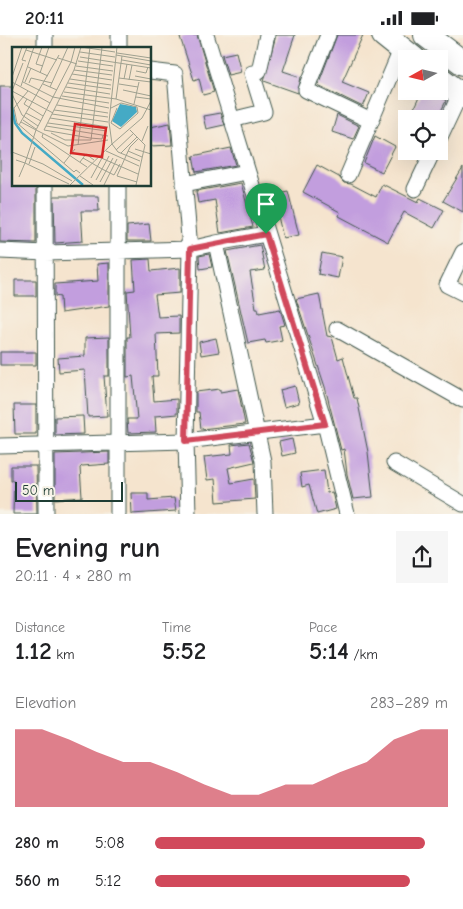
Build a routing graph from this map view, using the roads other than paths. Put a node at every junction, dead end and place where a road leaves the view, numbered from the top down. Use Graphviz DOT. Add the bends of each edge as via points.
graph roads {
  1 [pos="206,35"];
  2 [pos="267,35"];
  3 [pos="328,35"];
  4 [pos="426,35"];
  5 [pos="400,48"];
  6 [pos="463,63"];
  7 [pos="151,71"];
  8 [pos="448,85"];
  9 [pos="461,95"];
  10 [pos="231,120"];
  11 [pos="371,121"];
  12 [pos="448,121"];
  13 [pos="429,160"];
  14 [pos="247,171"];
  15 [pos="348,175"];
  16 [pos="184,184"];
  17 [pos="45,186"];
  18 [pos="118,186"];
  19 [pos="416,189"];
  20 [pos="266,234"];
  21 [pos="216,243"];
  22 [pos="190,249"];
  23 [pos="116,250"];
  24 [pos="0,251"];
  25 [pos="463,252"];
  26 [pos="46,253"];
  27 [pos="463,293"];
  28 [pos="337,329"];
  29 [pos="463,400"];
  30 [pos="325,424"];
  31 [pos="257,434"];
  32 [pos="186,441"];
  33 [pos="118,443"];
  34 [pos="47,445"];
  35 [pos="0,446"];
  36 [pos="394,463"];
  37 [pos="463,504"];
  38 [pos="46,514"];
  39 [pos="118,514"];
  40 [pos="188,514"];
  41 [pos="265,514"];
  42 [pos="347,514"];
  1 -- 10 [label="street"];
  2 -- 10 [label="street" via="255,72 264,112"];
  3 -- 11 [label="street" via="306,90"];
  4 -- 6 [label="main road"];
  5 -- 11 [label="street"];
  7 -- 16 [label="street" via="175,74"];
  8 -- 9 [label="main road"];
  9 -- 12 [label="street"];
  10 -- 14 [label="street"];
  11 -- 15 [label="street"];
  13 -- 19 [label="street"];
  14 -- 16 [label="street"];
  14 -- 20 [label="street"];
  16 -- 22 [label="street"];
  17 -- 26 [label="street"];
  18 -- 23 [label="street"];
  20 -- 21 [label="street"];
  20 -- 30 [label="street"];
  21 -- 22 [label="street"];
  21 -- 31 [label="street"];
  22 -- 23 [label="street"];
  22 -- 32 [label="street"];
  23 -- 26 [label="street"];
  23 -- 33 [label="street"];
  24 -- 26 [label="street"];
  25 -- 27 [label="street" via="447,285"];
  26 -- 34 [label="street"];
  28 -- 29 [label="street"];
  30 -- 31 [label="street"];
  30 -- 42 [label="street"];
  31 -- 32 [label="street"];
  31 -- 41 [label="street" via="263,461"];
  32 -- 33 [label="street"];
  32 -- 40 [label="street"];
  33 -- 34 [label="street"];
  33 -- 39 [label="street"];
  34 -- 35 [label="street"];
  34 -- 38 [label="street"];
  36 -- 37 [label="street"];
}
